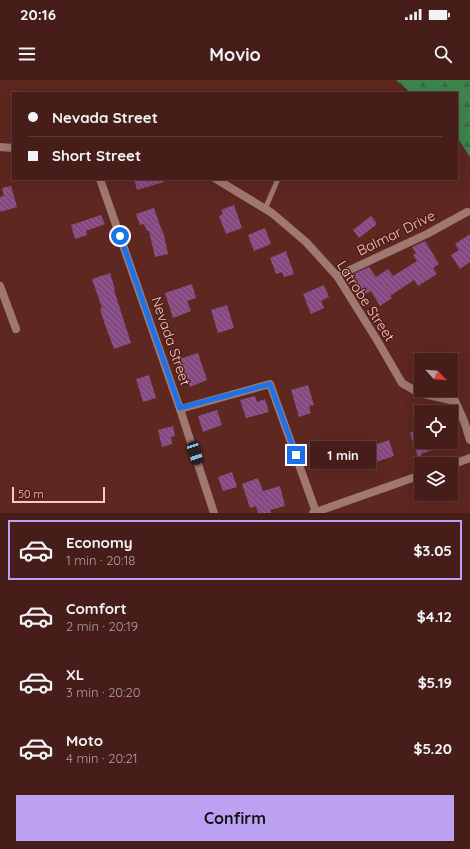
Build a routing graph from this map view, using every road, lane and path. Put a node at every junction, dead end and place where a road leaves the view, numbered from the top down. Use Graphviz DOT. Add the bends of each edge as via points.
graph roads {
  1 [pos="0,147"];
  2 [pos="12,148"];
  3 [pos="100,180"];
  4 [pos="218,180"];
  5 [pos="278,180"];
  6 [pos="265,209"];
  7 [pos="467,212"];
  8 [pos="337,276"];
  9 [pos="0,286"];
  10 [pos="16,329"];
  11 [pos="180,408"];
  12 [pos="470,440"];
  13 [pos="470,458"];
  14 [pos="458,462"];
  15 [pos="414,477"];
  16 [pos="315,512"];
  17 [pos="214,513"];
  1 -- 2 [label="street"];
  3 -- 11 [label="street, Nevada Street"];
  4 -- 6 [label="street, Latrobe Street"];
  5 -- 6 [label="lane"];
  6 -- 8 [label="street, Latrobe Street" via="306,242"];
  7 -- 8 [label="street, Balmar Drive" via="427,234"];
  8 -- 12 [label="street, Latrobe Street" via="378,340 402,384 419,393 455,401"];
  9 -- 10 [label="street"];
  11 -- 16 [label="street" via="270,384"];
  11 -- 17 [label="street, Nevada Street"];
  13 -- 14 [label="street"];
  15 -- 16 [label="street"];
}
